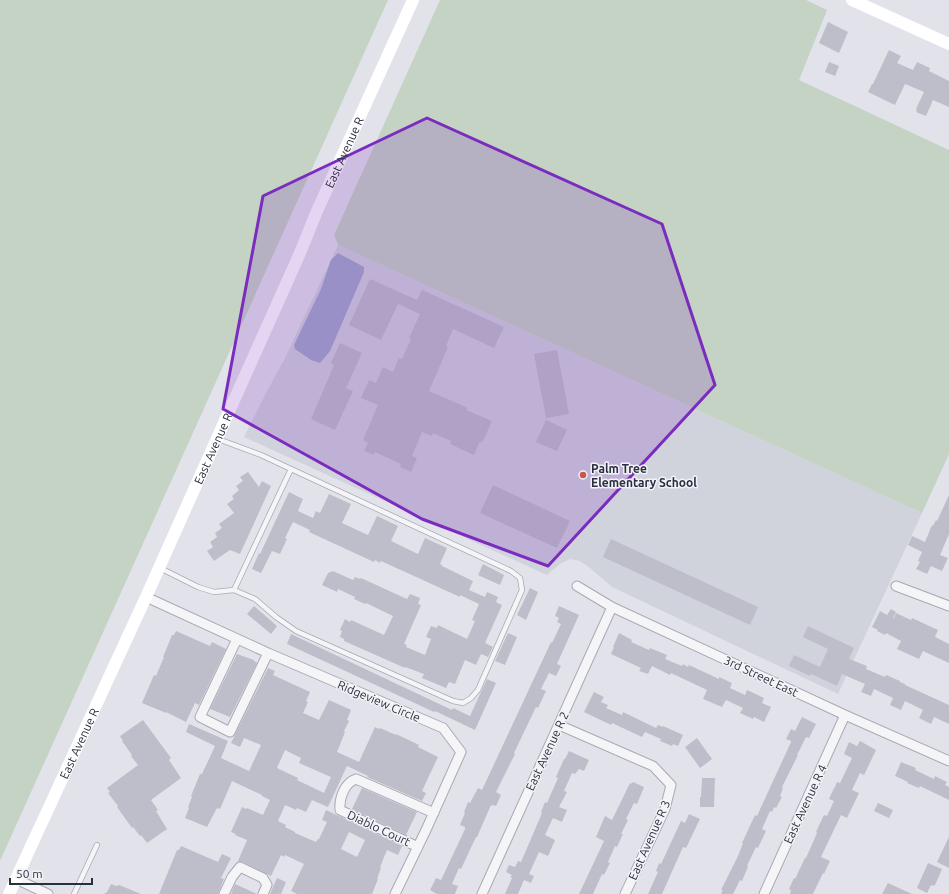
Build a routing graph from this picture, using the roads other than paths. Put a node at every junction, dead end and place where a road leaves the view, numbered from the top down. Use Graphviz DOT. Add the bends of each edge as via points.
graph roads {
  1 [pos="413,0"];
  2 [pos="852,0"];
  3 [pos="949,44"];
  4 [pos="217,439"];
  5 [pos="290,469"];
  6 [pos="159,567"];
  7 [pos="577,586"];
  8 [pos="896,586"];
  9 [pos="234,590"];
  10 [pos="146,596"];
  11 [pos="949,606"];
  12 [pos="612,607"];
  13 [pos="237,639"];
  14 [pos="268,653"];
  15 [pos="846,715"];
  16 [pos="559,725"];
  17 [pos="949,761"];
  18 [pos="434,813"];
  19 [pos="97,845"];
  20 [pos="418,847"];
  21 [pos="16,879"];
  22 [pos="9,894"];
  23 [pos="48,894"];
  24 [pos="74,894"];
  25 [pos="224,894"];
  26 [pos="263,894"];
  27 [pos="395,894"];
  28 [pos="482,894"];
  29 [pos="625,894"];
  30 [pos="764,894"];
  1 -- 4 [label="street, East Avenue R"];
  2 -- 3 [label="street"];
  4 -- 5 [label="lane"];
  4 -- 6 [label="street, East Avenue R"];
  5 -- 9 [label="lane"];
  5 -- 9 [label="lane" via="511,571 520,578 522,590 478,690 463,703 453,701 296,631 255,599"];
  6 -- 9 [label="lane" via="198,587 214,592"];
  6 -- 10 [label="street, East Avenue R"];
  7 -- 12 [label="street, 3rd Street East"];
  8 -- 11 [label="street"];
  10 -- 13 [label="street, Ridgeview Circle"];
  10 -- 21 [label="street, East Avenue R"];
  12 -- 15 [label="street, 3rd Street East"];
  12 -- 16 [label="street, East Avenue R 2"];
  13 -- 14 [label="street, Ridgeview Circle"];
  13 -- 14 [label="street" via="200,717 230,732"];
  14 -- 18 [label="street, Ridgeview Circle" via="442,728 462,752"];
  15 -- 17 [label="street, 3rd Street East"];
  15 -- 30 [label="street, East Avenue R 4"];
  16 -- 28 [label="street, East Avenue R 2"];
  16 -- 29 [label="street, East Avenue R 3" via="653,766 671,785 665,809"];
  18 -- 20 [label="street, Ridgeview Circle"];
  18 -- 20 [label="street, Diablo Court" via="356,779 344,790 339,804 340,810"];
  19 -- 24 [label="lane"];
  20 -- 27 [label="street, Ridgeview Circle"];
  21 -- 22 [label="street, East Avenue R"];
  21 -- 23 [label="street"];
  25 -- 26 [label="street" via="240,867 263,878 267,885"];
}
